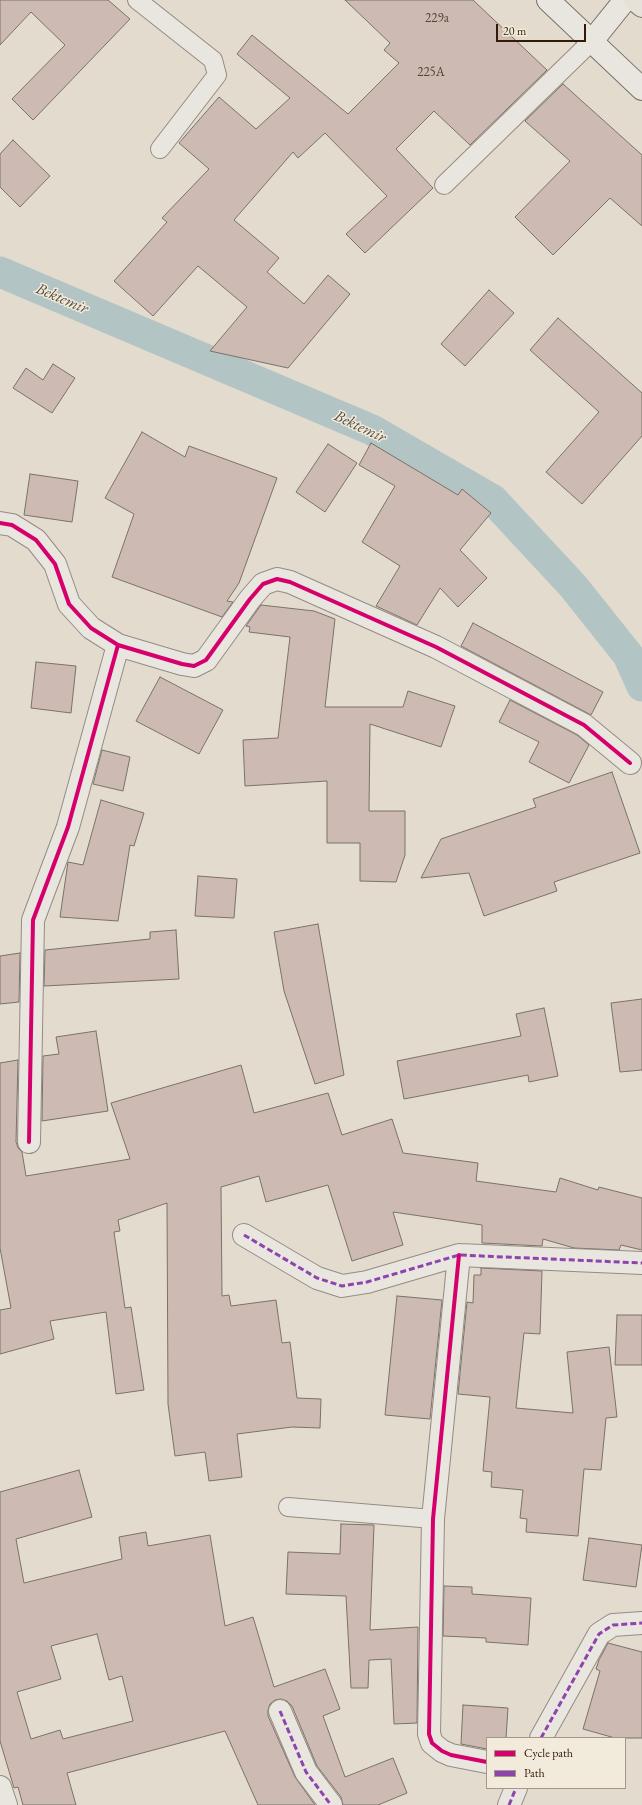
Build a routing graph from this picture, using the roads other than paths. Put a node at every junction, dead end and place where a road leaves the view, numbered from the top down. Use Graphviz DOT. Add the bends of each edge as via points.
graph roads {
  1 [pos="137,0"];
  2 [pos="548,0"];
  3 [pos="625,0"];
  4 [pos="635,0"];
  5 [pos="642,6"];
  6 [pos="592,41"];
  7 [pos="642,89"];
  8 [pos="160,150"];
  9 [pos="444,185"];
  10 [pos="0,523"];
  11 [pos="118,645"];
  12 [pos="630,763"];
  13 [pos="30,1142"];
  14 [pos="244,1234"];
  15 [pos="459,1256"];
  16 [pos="642,1263"];
  17 [pos="288,1507"];
  18 [pos="433,1519"];
  19 [pos="642,1623"];
  20 [pos="280,1711"];
  21 [pos="542,1737"];
  22 [pos="486,1762"];
  23 [pos="0,1787"];
  24 [pos="516,1789"];
  25 [pos="6,1805"];
  26 [pos="331,1805"];
  27 [pos="509,1805"];
  1 -- 8 [label="lane" via="212,60 217,75"];
  2 -- 6 [label="street"];
  3 -- 6 [label="street"];
  4 -- 5 [label="highway"];
  6 -- 7 [label="street"];
  6 -- 9 [label="lane"];
  10 -- 11 [label="street" via="12,525 36,540 55,564 70,604 91,628"];
  11 -- 12 [label="street" via="194,666 206,660 263,584 277,579 290,582 436,646 584,725"];
  11 -- 13 [label="street" via="68,827 33,920"];
  14 -- 15 [label="street" via="317,1278 342,1286 367,1282"];
  15 -- 16 [label="street"];
  15 -- 18 [label="street"];
  17 -- 18 [label="lane"];
  18 -- 22 [label="street" via="429,1734 432,1743 442,1751"];
  19 -- 21 [label="street" via="613,1625 599,1634"];
  20 -- 26 [label="street" via="306,1772"];
  23 -- 25 [label="street"];
  24 -- 27 [label="street"];
}
